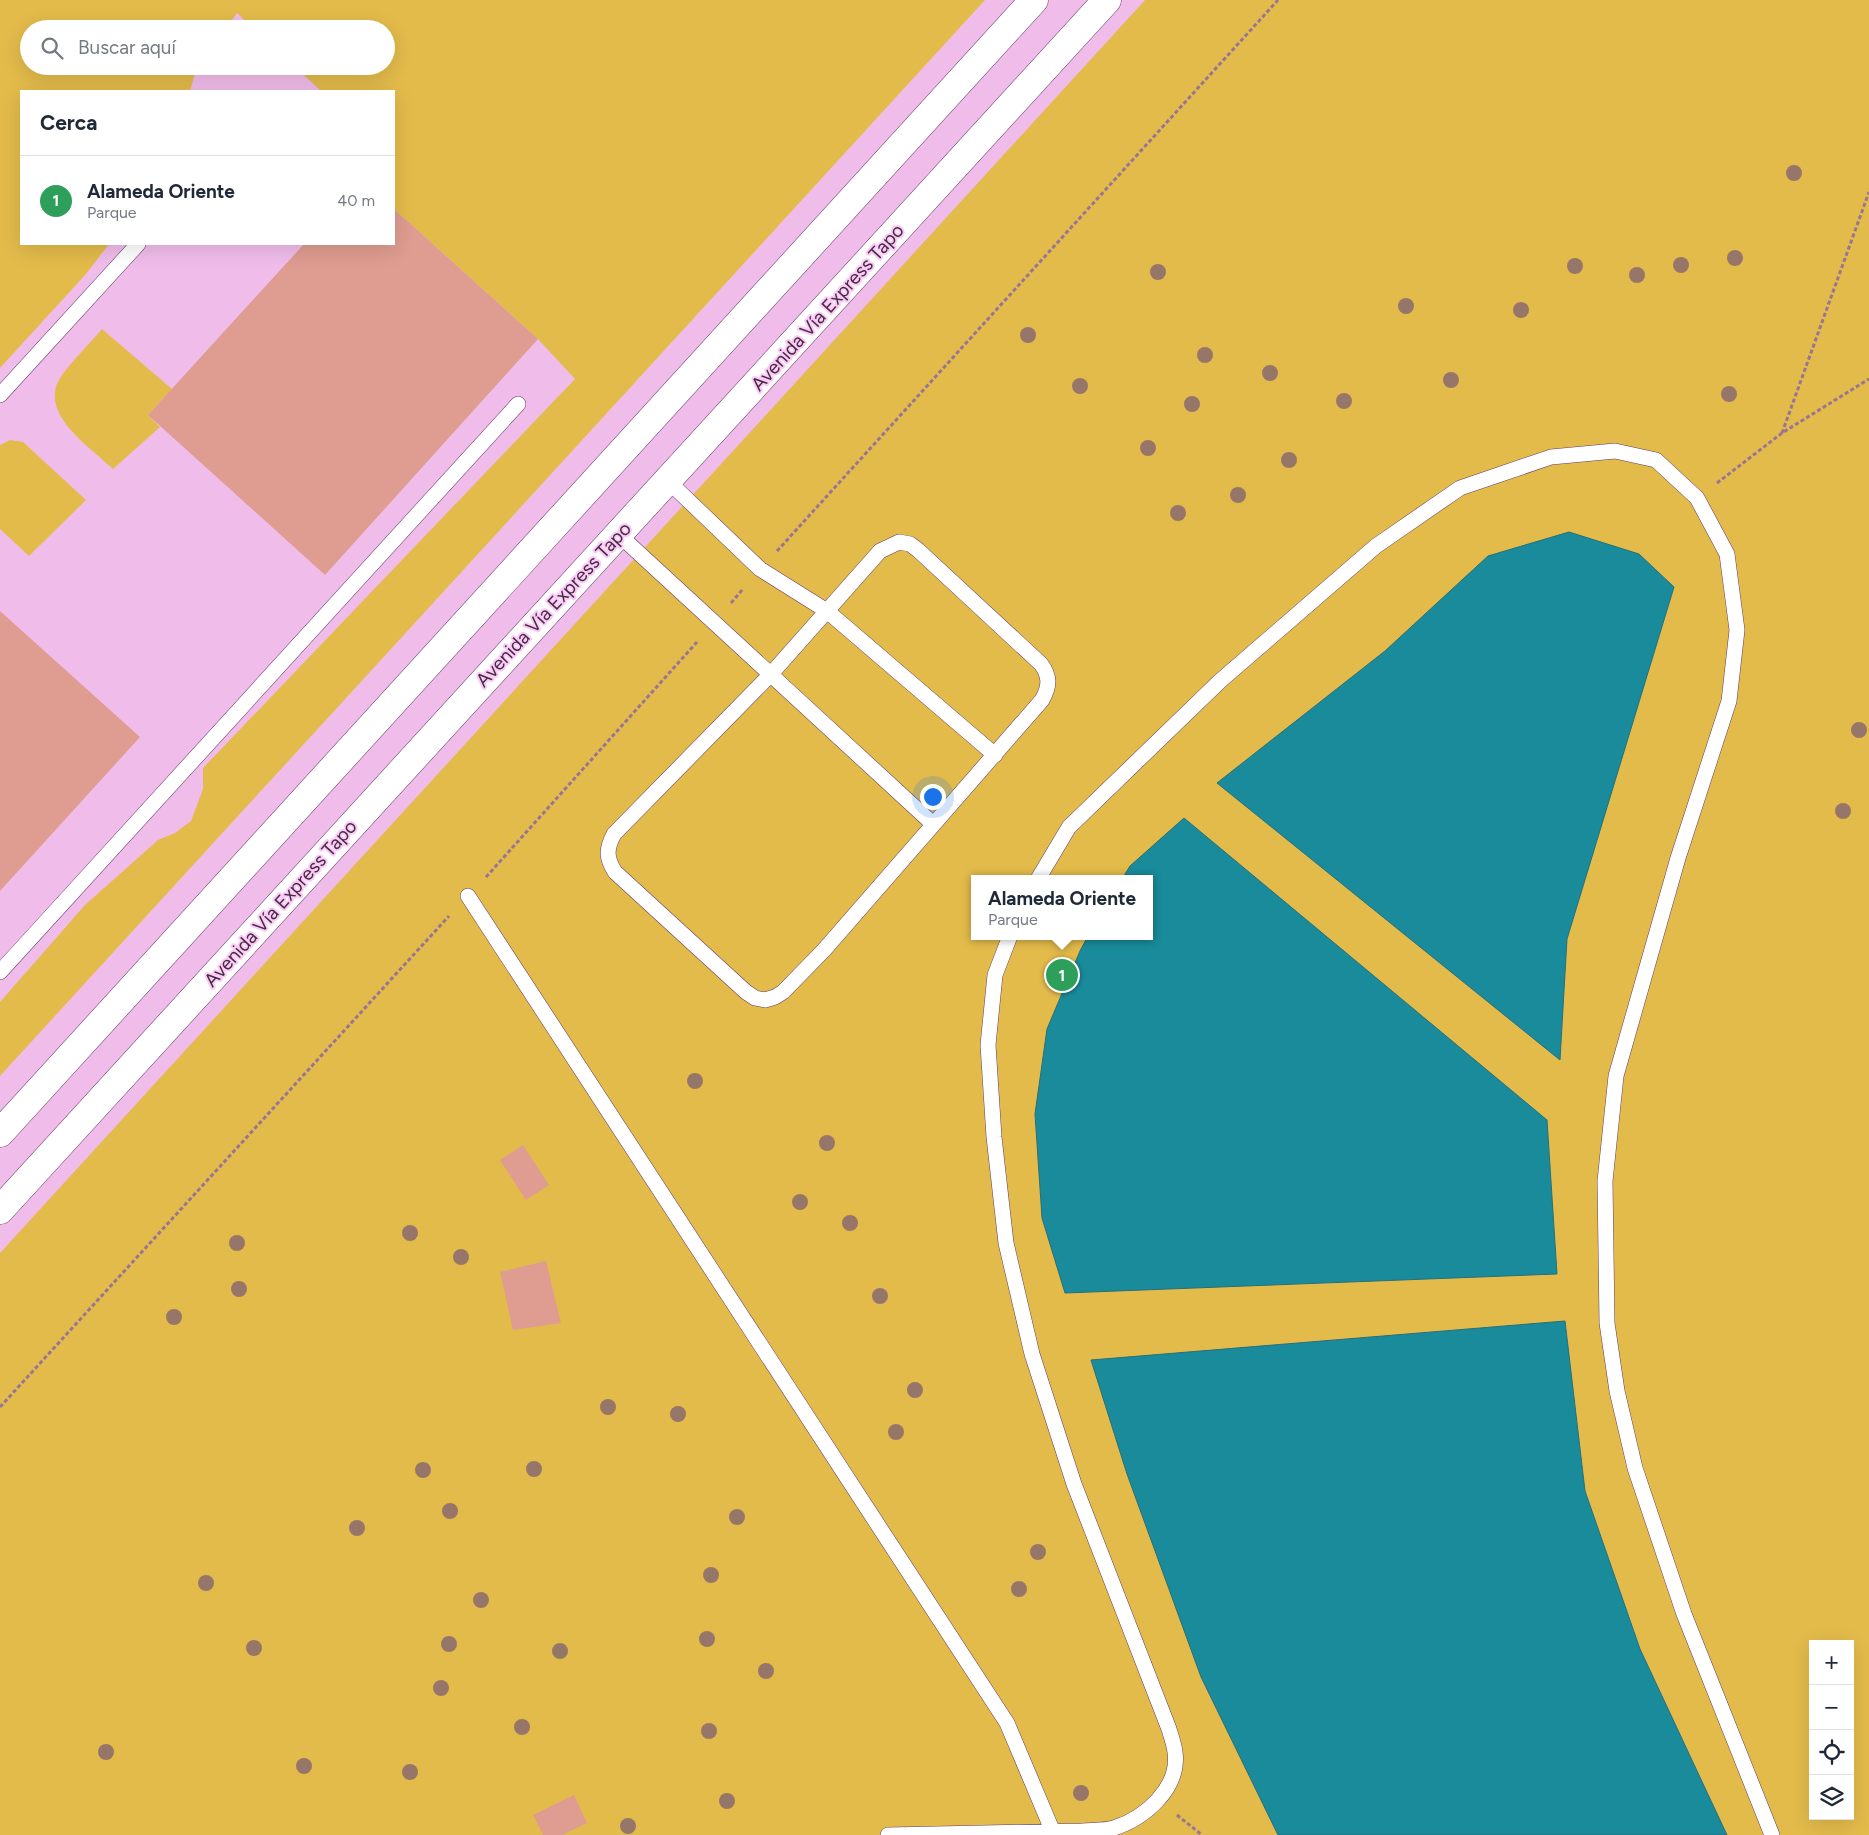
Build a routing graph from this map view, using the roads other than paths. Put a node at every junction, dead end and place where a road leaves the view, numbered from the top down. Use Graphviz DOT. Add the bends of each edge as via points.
graph roads {
  1 [pos="1034,0"];
  2 [pos="1107,0"];
  3 [pos="137,245"];
  4 [pos="0,395"];
  5 [pos="518,404"];
  6 [pos="668,481"];
  7 [pos="618,533"];
  8 [pos="827,611"];
  9 [pos="771,674"];
  10 [pos="995,755"];
  11 [pos="933,824"];
  12 [pos="1040,875"];
  13 [pos="468,896"];
  14 [pos="1008,940"];
  15 [pos="0,972"];
  16 [pos="0,1133"];
  17 [pos="0,1210"];
  18 [pos="1053,1832"];
  19 [pos="888,1835"];
  20 [pos="1772,1835"];
  1 -- 16 [label="main road"];
  2 -- 6 [label="main road, Avenida Vía Express Tapo"];
  3 -- 4 [label="lane"];
  5 -- 15 [label="lane"];
  6 -- 7 [label="main road, Avenida Vía Express Tapo"];
  6 -- 8 [label="lane" via="760,569"];
  7 -- 9 [label="lane"];
  7 -- 17 [label="main road, Avenida Vía Express Tapo"];
  8 -- 9 [label="lane"];
  8 -- 10 [label="lane"];
  8 -- 10 [label="lane" via="880,551 899,542 918,550 1047,672 1049,681 1042,700"];
  9 -- 11 [label="lane"];
  9 -- 11 [label="lane" via="614,834 607,853 609,864 623,879 746,992 765,1000 784,992"];
  10 -- 11 [label="lane"];
  12 -- 20 [label="lane" via="1070,827 1220,681 1376,546 1460,488 1551,457 1615,451 1656,460 1697,498 1727,554 1737,630 1729,701 1678,858 1616,1076 1605,1181 1607,1322 1635,1468 1684,1614"];
  13 -- 18 [label="lane" via="1007,1723"];
  14 -- 18 [label="lane" via="995,974 988,1045 1006,1243 1032,1354 1071,1474 1169,1729 1175,1753 1173,1775 1159,1801 1139,1816 1113,1828"];
  18 -- 19 [label="lane"];
}
